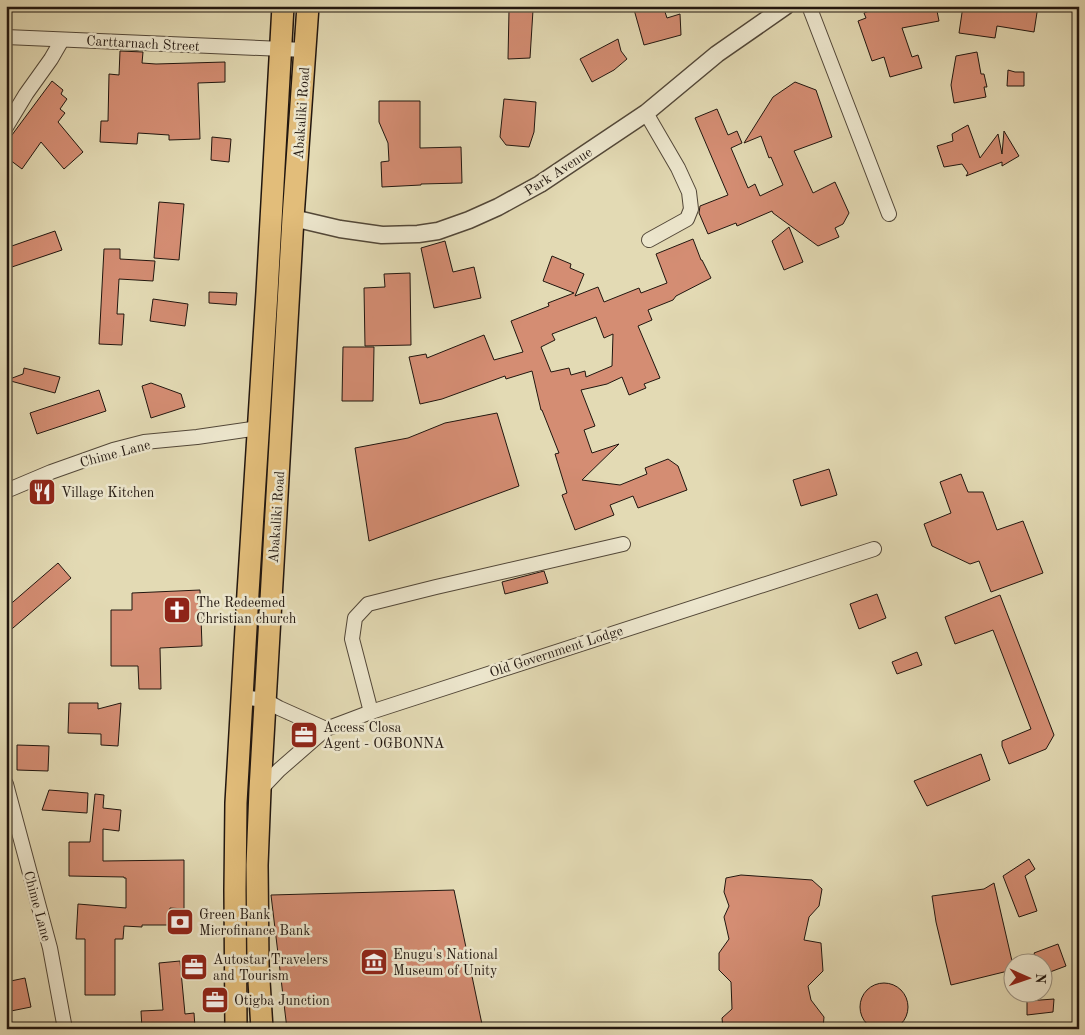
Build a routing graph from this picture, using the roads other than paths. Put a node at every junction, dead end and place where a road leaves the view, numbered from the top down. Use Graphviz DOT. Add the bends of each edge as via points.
graph roads {
  1 [pos="283,6"];
  2 [pos="308,6"];
  3 [pos="786,6"];
  4 [pos="809,6"];
  5 [pos="6,37"];
  6 [pos="62,40"];
  7 [pos="280,49"];
  8 [pos="305,50"];
  9 [pos="646,114"];
  10 [pos="6,127"];
  11 [pos="888,214"];
  12 [pos="293,218"];
  13 [pos="649,240"];
  14 [pos="259,428"];
  15 [pos="6,491"];
  16 [pos="623,544"];
  17 [pos="874,549"];
  18 [pos="242,697"];
  19 [pos="265,700"];
  20 [pos="371,712"];
  21 [pos="326,729"];
  22 [pos="6,784"];
  23 [pos="238,790"];
  24 [pos="260,790"];
  25 [pos="236,1020"];
  26 [pos="261,1021"];
  27 [pos="65,1029"];
  1 -- 7 [label="main road, Abakaliki Road"];
  2 -- 8 [label="main road, Abakaliki Road"];
  3 -- 9 [label="street, Park Avenue" via="717,54"];
  4 -- 11 [label="street"];
  5 -- 6 [label="street, Carttarnach Street"];
  6 -- 7 [label="street, Carttarnach Street"];
  6 -- 10 [label="street"];
  7 -- 8 [label="street, Carttarnach Street"];
  7 -- 14 [label="main road, Abakaliki Road"];
  8 -- 12 [label="main road, Abakaliki Road"];
  9 -- 12 [label="street, Park Avenue" via="540,184 498,207 438,230 382,235"];
  9 -- 13 [label="street" via="678,168 689,192 691,208 687,219"];
  12 -- 19 [label="main road, Abakaliki Road"];
  14 -- 15 [label="street, Chime Lane" via="144,442 113,450"];
  14 -- 18 [label="main road, Abakaliki Road"];
  16 -- 20 [label="street" via="368,604 355,618 352,639"];
  17 -- 20 [label="street, Old Government Lodge"];
  18 -- 19 [label="street"];
  18 -- 23 [label="main road, Abakaliki Road"];
  19 -- 21 [label="street"];
  19 -- 24 [label="main road, Abakaliki Road"];
  20 -- 21 [label="street, Old Government Lodge"];
  21 -- 24 [label="street, Old Government Lodge"];
  22 -- 27 [label="street, Chime Lane" via="50,948"];
  23 -- 24 [label="street"];
  23 -- 25 [label="main road, Abakaliki Road"];
  24 -- 26 [label="main road, Abakaliki Road" via="257,866"];
  25 -- 26 [label="main road"];
}
